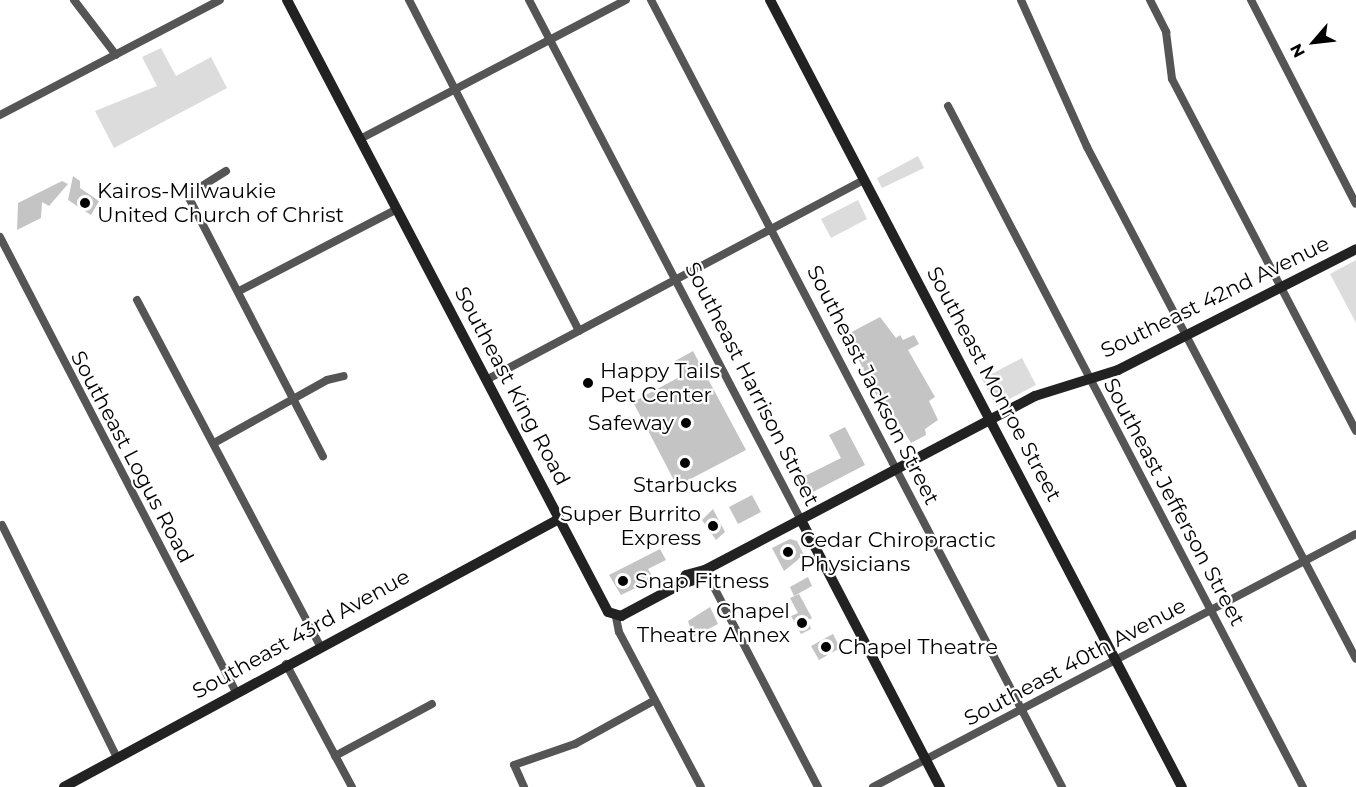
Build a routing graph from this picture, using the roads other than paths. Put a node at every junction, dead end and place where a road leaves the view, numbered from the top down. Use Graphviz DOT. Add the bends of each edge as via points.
graph roads {
  1 [pos="74,0"];
  2 [pos="220,0"];
  3 [pos="287,0"];
  4 [pos="410,0"];
  5 [pos="529,0"];
  6 [pos="626,0"];
  7 [pos="651,0"];
  8 [pos="770,0"];
  9 [pos="1021,0"];
  10 [pos="1150,0"];
  11 [pos="1251,0"];
  12 [pos="550,39"];
  13 [pos="116,55"];
  14 [pos="456,89"];
  15 [pos="948,106"];
  16 [pos="0,114"];
  17 [pos="360,139"];
  18 [pos="226,171"];
  19 [pos="864,180"];
  20 [pos="1356,204"];
  21 [pos="397,209"];
  22 [pos="770,231"];
  23 [pos="0,237"];
  24 [pos="1356,249"];
  25 [pos="676,279"];
  26 [pos="1281,287"];
  27 [pos="238,291"];
  28 [pos="137,300"];
  29 [pos="579,331"];
  30 [pos="1185,336"];
  31 [pos="344,376"];
  32 [pos="1089,378"];
  33 [pos="486,380"];
  34 [pos="294,399"];
  35 [pos="991,420"];
  36 [pos="1356,431"];
  37 [pos="214,443"];
  38 [pos="324,456"];
  39 [pos="897,471"];
  40 [pos="559,519"];
  41 [pos="801,520"];
  42 [pos="2,525"];
  43 [pos="1356,534"];
  44 [pos="1305,561"];
  45 [pos="705,570"];
  46 [pos="1210,610"];
  47 [pos="616,617"];
  48 [pos="320,646"];
  49 [pos="1356,659"];
  50 [pos="1116,661"];
  51 [pos="286,664"];
  52 [pos="236,692"];
  53 [pos="655,700"];
  54 [pos="432,704"];
  55 [pos="1021,711"];
  56 [pos="335,756"];
  57 [pos="117,758"];
  58 [pos="926,760"];
  59 [pos="64,787"];
  60 [pos="352,787"];
  61 [pos="524,787"];
  62 [pos="701,787"];
  63 [pos="818,787"];
  64 [pos="873,787"];
  65 [pos="940,787"];
  66 [pos="1062,787"];
  67 [pos="1182,787"];
  68 [pos="1302,787"];
  1 -- 13 [label="street"];
  2 -- 13 [label="street"];
  3 -- 17 [label="street, Southeast King Road"];
  4 -- 14 [label="street"];
  5 -- 12 [label="street, Southeast Harrison Street"];
  6 -- 12 [label="street"];
  7 -- 22 [label="street, Southeast Jackson Street"];
  8 -- 19 [label="street, Southeast Monroe Street"];
  9 -- 30 [label="street" via="1087,147"];
  10 -- 26 [label="street" via="1166,32 1172,79"];
  11 -- 20 [label="street"];
  12 -- 14 [label="street"];
  12 -- 25 [label="street, Southeast Harrison Street"];
  13 -- 16 [label="street"];
  14 -- 17 [label="street"];
  14 -- 29 [label="street"];
  15 -- 32 [label="street, Southeast Jefferson Street"];
  17 -- 21 [label="street, Southeast King Road"];
  18 -- 27 [label="street" via="189,198"];
  19 -- 22 [label="street"];
  19 -- 35 [label="street, Southeast Monroe Street"];
  21 -- 27 [label="street"];
  21 -- 33 [label="street, Southeast King Road"];
  22 -- 25 [label="street"];
  22 -- 39 [label="street, Southeast Jackson Street"];
  23 -- 52 [label="street, Southeast Logus Road"];
  24 -- 26 [label="street, Southeast 42nd Avenue"];
  25 -- 29 [label="street"];
  25 -- 41 [label="street, Southeast Harrison Street"];
  26 -- 30 [label="street, Southeast 42nd Avenue"];
  26 -- 36 [label="street"];
  27 -- 34 [label="street"];
  28 -- 37 [label="street"];
  29 -- 33 [label="street"];
  30 -- 32 [label="street, Southeast 42nd Avenue"];
  30 -- 44 [label="street"];
  31 -- 34 [label="street"];
  32 -- 35 [label="street, Southeast 42nd Avenue" via="1053,388"];
  32 -- 46 [label="street, Southeast Jefferson Street"];
  33 -- 40 [label="street, Southeast King Road"];
  34 -- 37 [label="street"];
  34 -- 38 [label="street"];
  35 -- 39 [label="street, Southeast 42nd Avenue"];
  35 -- 50 [label="street, Southeast Monroe Street"];
  37 -- 48 [label="street"];
  39 -- 41 [label="street, Southeast 42nd Avenue"];
  39 -- 55 [label="street, Southeast Jackson Street"];
  40 -- 47 [label="street, Southeast King Road" via="607,611"];
  40 -- 48 [label="street, Southeast 43rd Avenue"];
  41 -- 45 [label="street, Southeast 42nd Avenue"];
  41 -- 58 [label="street, Southeast Harrison Street"];
  42 -- 57 [label="street"];
  43 -- 44 [label="street, Southeast 40th Avenue"];
  44 -- 46 [label="street, Southeast 40th Avenue"];
  44 -- 49 [label="street"];
  45 -- 47 [label="street, Southeast 42nd Avenue" via="701,578"];
  45 -- 63 [label="street"];
  46 -- 50 [label="street, Southeast 40th Avenue"];
  46 -- 68 [label="street, Southeast Jefferson Street"];
  47 -- 53 [label="street, Southeast King Road" via="619,632"];
  48 -- 51 [label="street, Southeast 43rd Avenue"];
  50 -- 55 [label="street, Southeast 40th Avenue"];
  50 -- 67 [label="street, Southeast Monroe Street"];
  51 -- 52 [label="street, Southeast 43rd Avenue"];
  51 -- 56 [label="street"];
  52 -- 57 [label="street, Southeast 43rd Avenue"];
  53 -- 61 [label="street" via="575,744 514,765"];
  53 -- 62 [label="street, Southeast King Road"];
  54 -- 56 [label="street"];
  55 -- 58 [label="street, Southeast 40th Avenue"];
  55 -- 66 [label="street, Southeast Jackson Street"];
  56 -- 60 [label="street"];
  57 -- 59 [label="street, Southeast 43rd Avenue"];
  58 -- 64 [label="street, Southeast 40th Avenue"];
  58 -- 65 [label="street, Southeast Harrison Street"];
}
